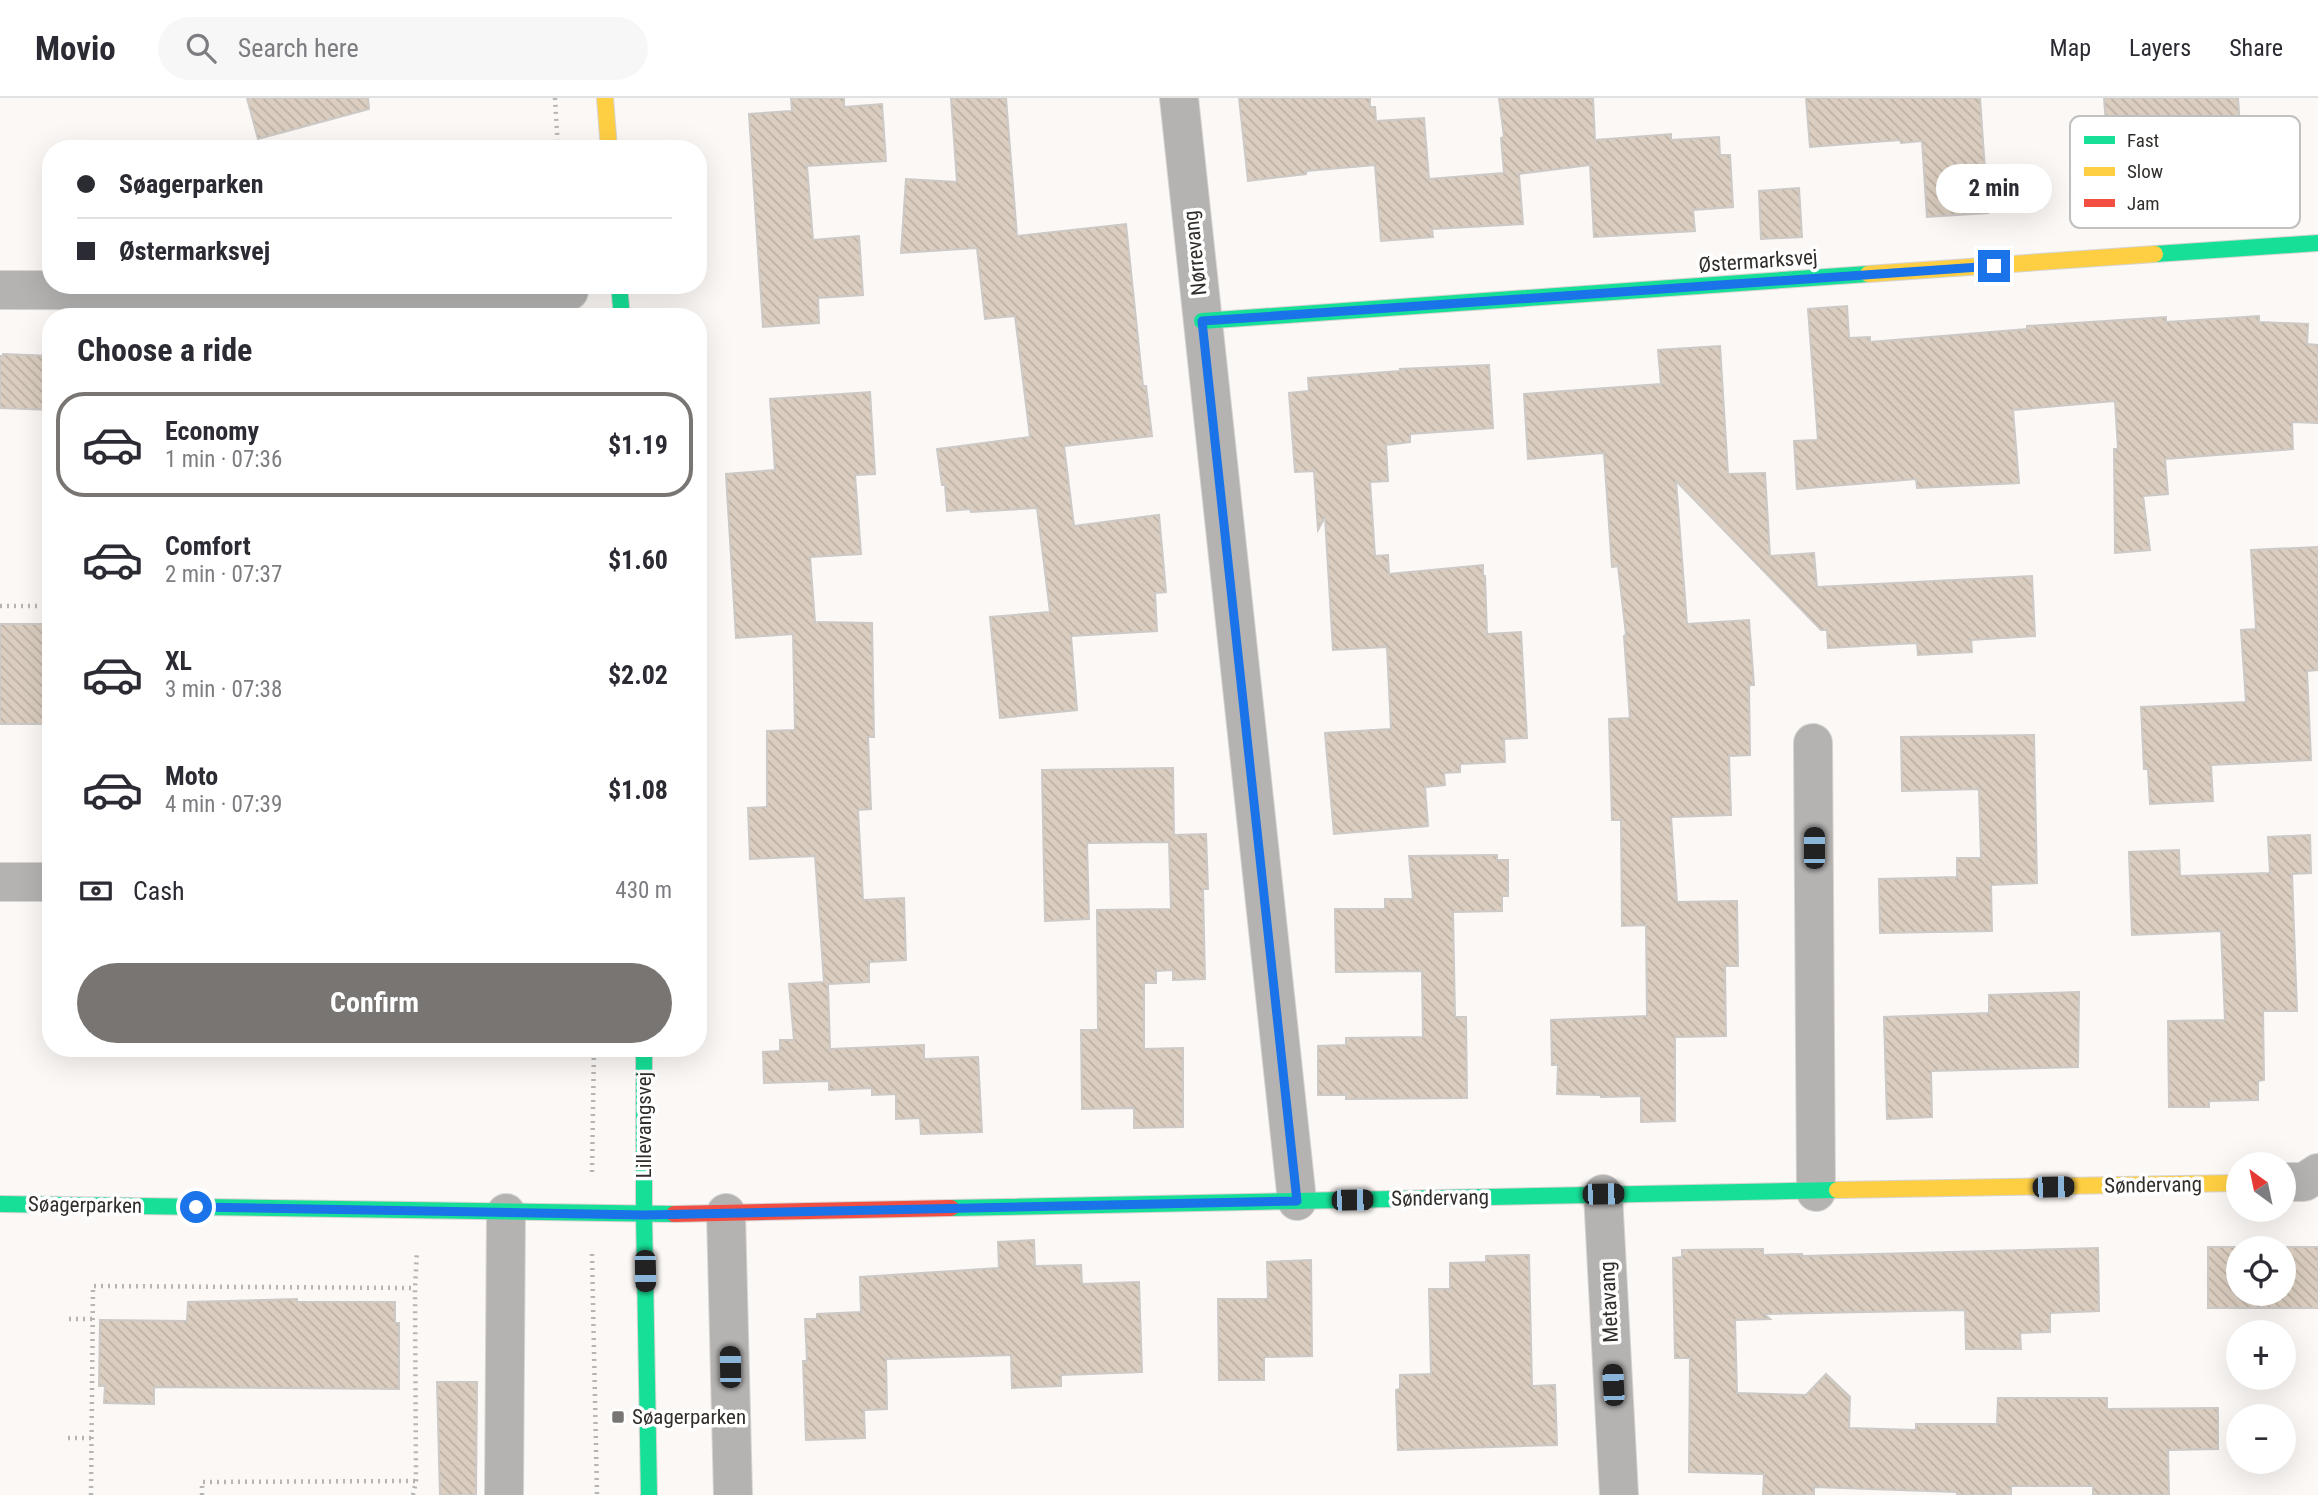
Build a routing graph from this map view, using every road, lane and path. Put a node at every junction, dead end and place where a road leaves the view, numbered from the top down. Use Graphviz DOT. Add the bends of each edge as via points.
graph roads {
  1 [pos="555,98"];
  2 [pos="605,98"];
  3 [pos="1179,98"];
  4 [pos="557,140"];
  5 [pos="608,140"];
  6 [pos="2318,243"];
  7 [pos="0,290"];
  8 [pos="42,290"];
  9 [pos="1202,321"];
  10 [pos="0,606"];
  11 [pos="42,607"];
  12 [pos="1813,743"];
  13 [pos="0,882"];
  14 [pos="42,882"];
  15 [pos="594,1057"];
  16 [pos="644,1057"];
  17 [pos="2318,1173"];
  18 [pos="2296,1182"];
  19 [pos="2226,1183"];
  20 [pos="1816,1192"];
  21 [pos="1603,1194"];
  22 [pos="1297,1201"];
  23 [pos="0,1204"];
  24 [pos="419,1210"];
  25 [pos="506,1213"];
  26 [pos="591,1213"];
  27 [pos="726,1213"];
  28 [pos="644,1215"];
  29 [pos="415,1288"];
  30 [pos="69,1319"];
  31 [pos="93,1319"];
  32 [pos="68,1438"];
  33 [pos="92,1438"];
  34 [pos="416,1481"];
  35 [pos="91,1495"];
  36 [pos="202,1495"];
  37 [pos="413,1495"];
  38 [pos="504,1495"];
  39 [pos="597,1495"];
  40 [pos="649,1495"];
  41 [pos="733,1495"];
  42 [pos="1619,1495"];
  1 -- 4 [label="path"];
  2 -- 5 [label="street"];
  3 -- 9 [label="street, Nørrevang"];
  6 -- 9 [label="street, Østermarksvej"];
  7 -- 8 [label="street"];
  9 -- 22 [label="street, Nørrevang"];
  10 -- 11 [label="path"];
  12 -- 20 [label="street"];
  13 -- 14 [label="street"];
  15 -- 26 [label="path"];
  16 -- 28 [label="street, Lillevangsvej"];
  17 -- 18 [label="street"];
  19 -- 20 [label="street, Søndervang"];
  20 -- 21 [label="street, Søndervang"];
  21 -- 22 [label="street, Søndervang"];
  21 -- 42 [label="street, Metavang"];
  22 -- 27 [label="street, Søndervang"];
  23 -- 24 [label="street, Søagerparken"];
  24 -- 25 [label="street, Søagerparken"];
  24 -- 29 [label="path"];
  25 -- 26 [label="street, Søagerparken"];
  25 -- 38 [label="street"];
  26 -- 28 [label="street, Søagerparken"];
  26 -- 39 [label="path"];
  27 -- 28 [label="street, Søndervang"];
  27 -- 41 [label="street"];
  28 -- 40 [label="street, Lillevangsvej"];
  29 -- 31 [label="path" via="93,1286"];
  29 -- 34 [label="path"];
  30 -- 31 [label="path"];
  31 -- 33 [label="path"];
  32 -- 33 [label="path"];
  33 -- 35 [label="path"];
  34 -- 36 [label="path" via="202,1482"];
  34 -- 37 [label="path"];
}
